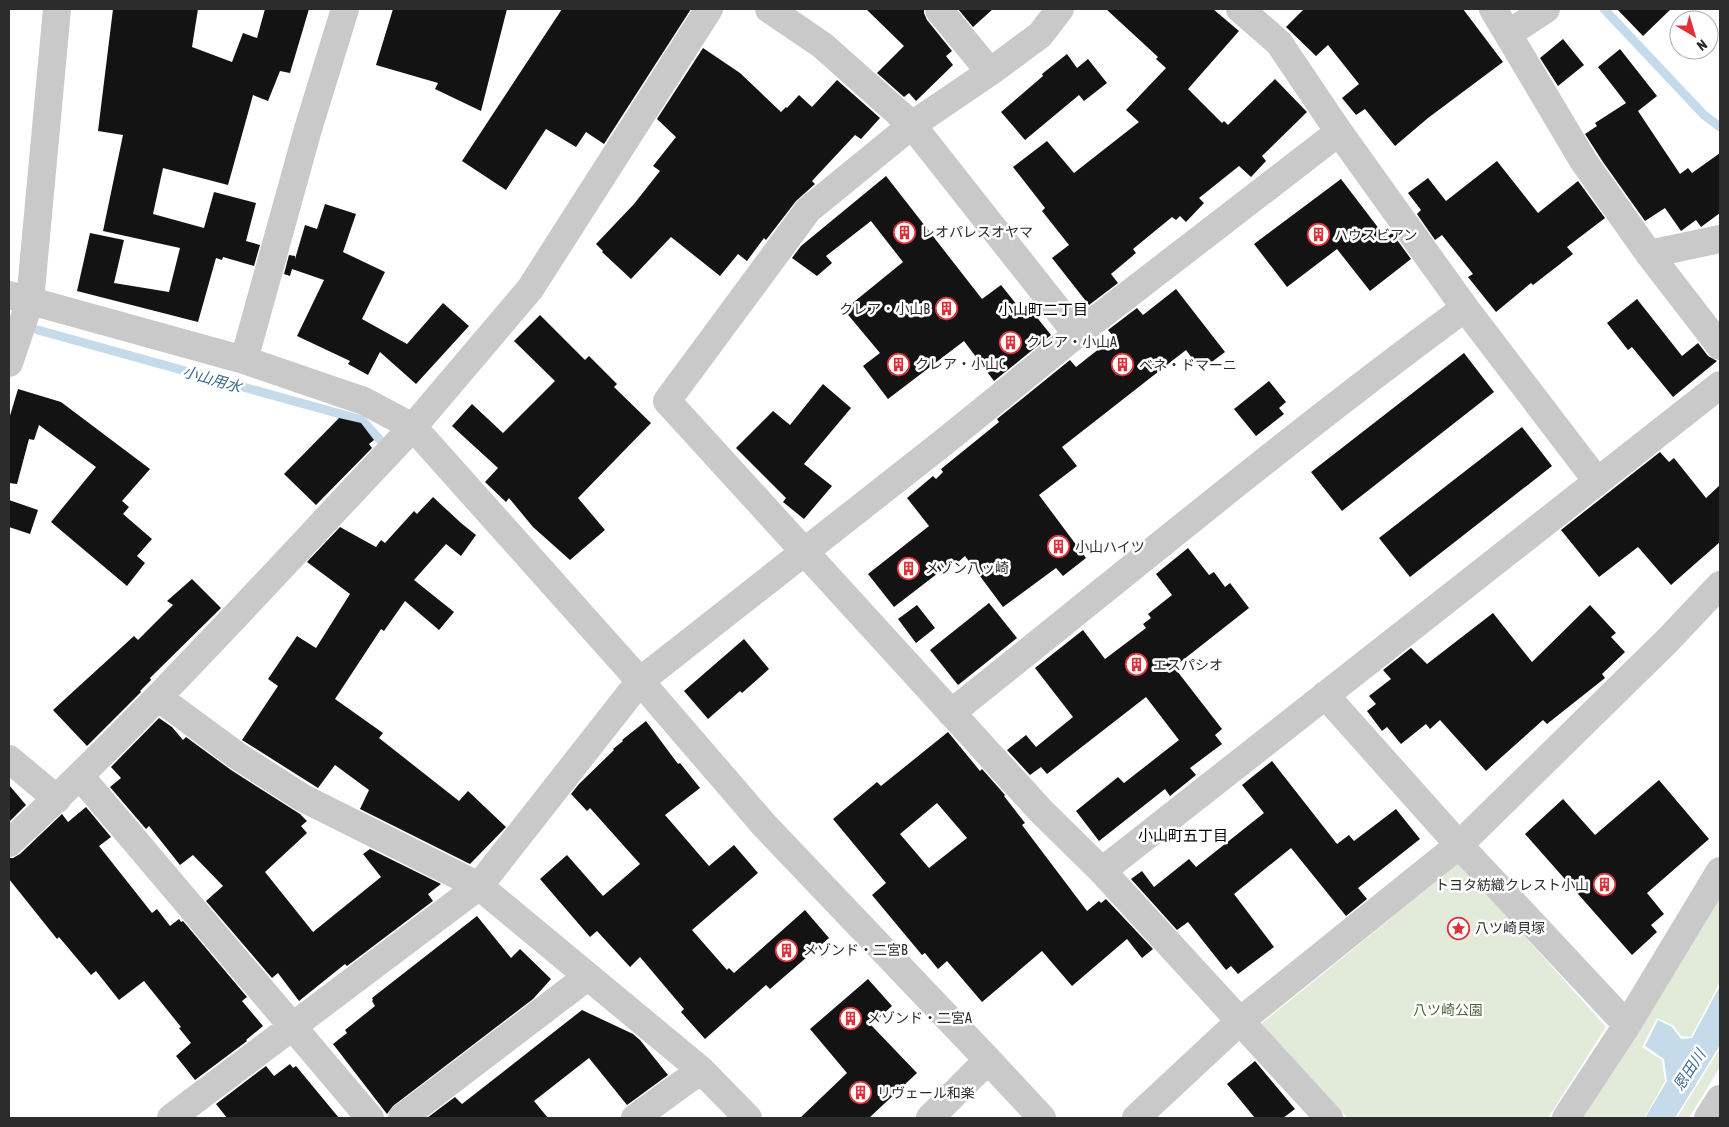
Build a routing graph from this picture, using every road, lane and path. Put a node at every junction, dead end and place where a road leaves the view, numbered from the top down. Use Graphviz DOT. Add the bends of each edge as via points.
graph roads {
  1 [pos="57,9"];
  2 [pos="345,9"];
  3 [pos="709,9"];
  4 [pos="769,9"];
  5 [pos="1060,9"];
  6 [pos="1240,9"];
  7 [pos="1494,9"];
  8 [pos="1546,9"];
  9 [pos="939,10"];
  10 [pos="1508,34"];
  11 [pos="990,72"];
  12 [pos="912,125"];
  13 [pos="1339,132"];
  14 [pos="1720,239"];
  15 [pos="1649,254"];
  16 [pos="19,298"];
  17 [pos="1466,308"];
  18 [pos="1077,334"];
  19 [pos="1720,346"];
  20 [pos="244,360"];
  21 [pos="9,363"];
  22 [pos="1720,385"];
  23 [pos="413,427"];
  24 [pos="1597,481"];
  25 [pos="804,551"];
  26 [pos="1720,585"];
  27 [pos="640,681"];
  28 [pos="1325,695"];
  29 [pos="159,698"];
  30 [pos="950,713"];
  31 [pos="9,759"];
  32 [pos="80,776"];
  33 [pos="57,799"];
  34 [pos="9,843"];
  35 [pos="1459,845"];
  36 [pos="1102,871"];
  37 [pos="1720,871"];
  38 [pos="479,886"];
  39 [pos="587,977"];
  40 [pos="1239,1022"];
  41 [pos="1627,1025"];
  42 [pos="293,1028"];
  43 [pos="988,1060"];
  44 [pos="701,1070"];
  45 [pos="1720,1099"];
  46 [pos="172,1118"];
  47 [pos="370,1118"];
  48 [pos="402,1118"];
  49 [pos="635,1118"];
  50 [pos="748,1118"];
  51 [pos="930,1118"];
  52 [pos="1042,1118"];
  53 [pos="1136,1118"];
  54 [pos="1329,1118"];
  55 [pos="1566,1118"];
  56 [pos="1708,1118"];
  1 -- 16 [label="street"];
  2 -- 20 [label="street"];
  3 -- 23 [label="street" via="530,290"];
  4 -- 12 [label="street" via="822,45"];
  5 -- 11 [label="street" via="1040,34"];
  6 -- 13 [label="street" via="1279,43"];
  7 -- 10 [label="street"];
  8 -- 10 [label="street"];
  9 -- 11 [label="street"];
  10 -- 15 [label="street" via="1584,162"];
  11 -- 12 [label="street"];
  12 -- 18 [label="street"];
  12 -- 25 [label="street" via="808,210 667,401"];
  13 -- 17 [label="street"];
  13 -- 18 [label="street"];
  14 -- 15 [label="street"];
  15 -- 19 [label="street"];
  16 -- 20 [label="street"];
  16 -- 21 [label="street"];
  17 -- 24 [label="street"];
  17 -- 30 [label="street" via="1389,364"];
  18 -- 25 [label="street"];
  20 -- 23 [label="street" via="364,401"];
  22 -- 24 [label="street"];
  23 -- 27 [label="street"];
  23 -- 29 [label="street"];
  24 -- 28 [label="street"];
  25 -- 27 [label="street"];
  25 -- 30 [label="street"];
  26 -- 35 [label="street"];
  27 -- 38 [label="street"];
  27 -- 43 [label="street" via="766,826"];
  28 -- 35 [label="street"];
  28 -- 36 [label="street"];
  29 -- 32 [label="street"];
  29 -- 38 [label="street" via="303,798"];
  30 -- 36 [label="street"];
  31 -- 33 [label="street"];
  32 -- 33 [label="street"];
  32 -- 42 [label="street"];
  33 -- 34 [label="street"];
  35 -- 40 [label="street"];
  35 -- 41 [label="street"];
  36 -- 40 [label="street"];
  37 -- 41 [label="street"];
  38 -- 39 [label="street"];
  38 -- 42 [label="street"];
  39 -- 44 [label="street"];
  39 -- 48 [label="street"];
  40 -- 53 [label="street"];
  40 -- 54 [label="street"];
  41 -- 55 [label="street"];
  42 -- 46 [label="street"];
  42 -- 47 [label="street"];
  43 -- 51 [label="street"];
  43 -- 52 [label="street"];
  44 -- 49 [label="street"];
  44 -- 50 [label="street"];
  45 -- 56 [label="street"];
}
